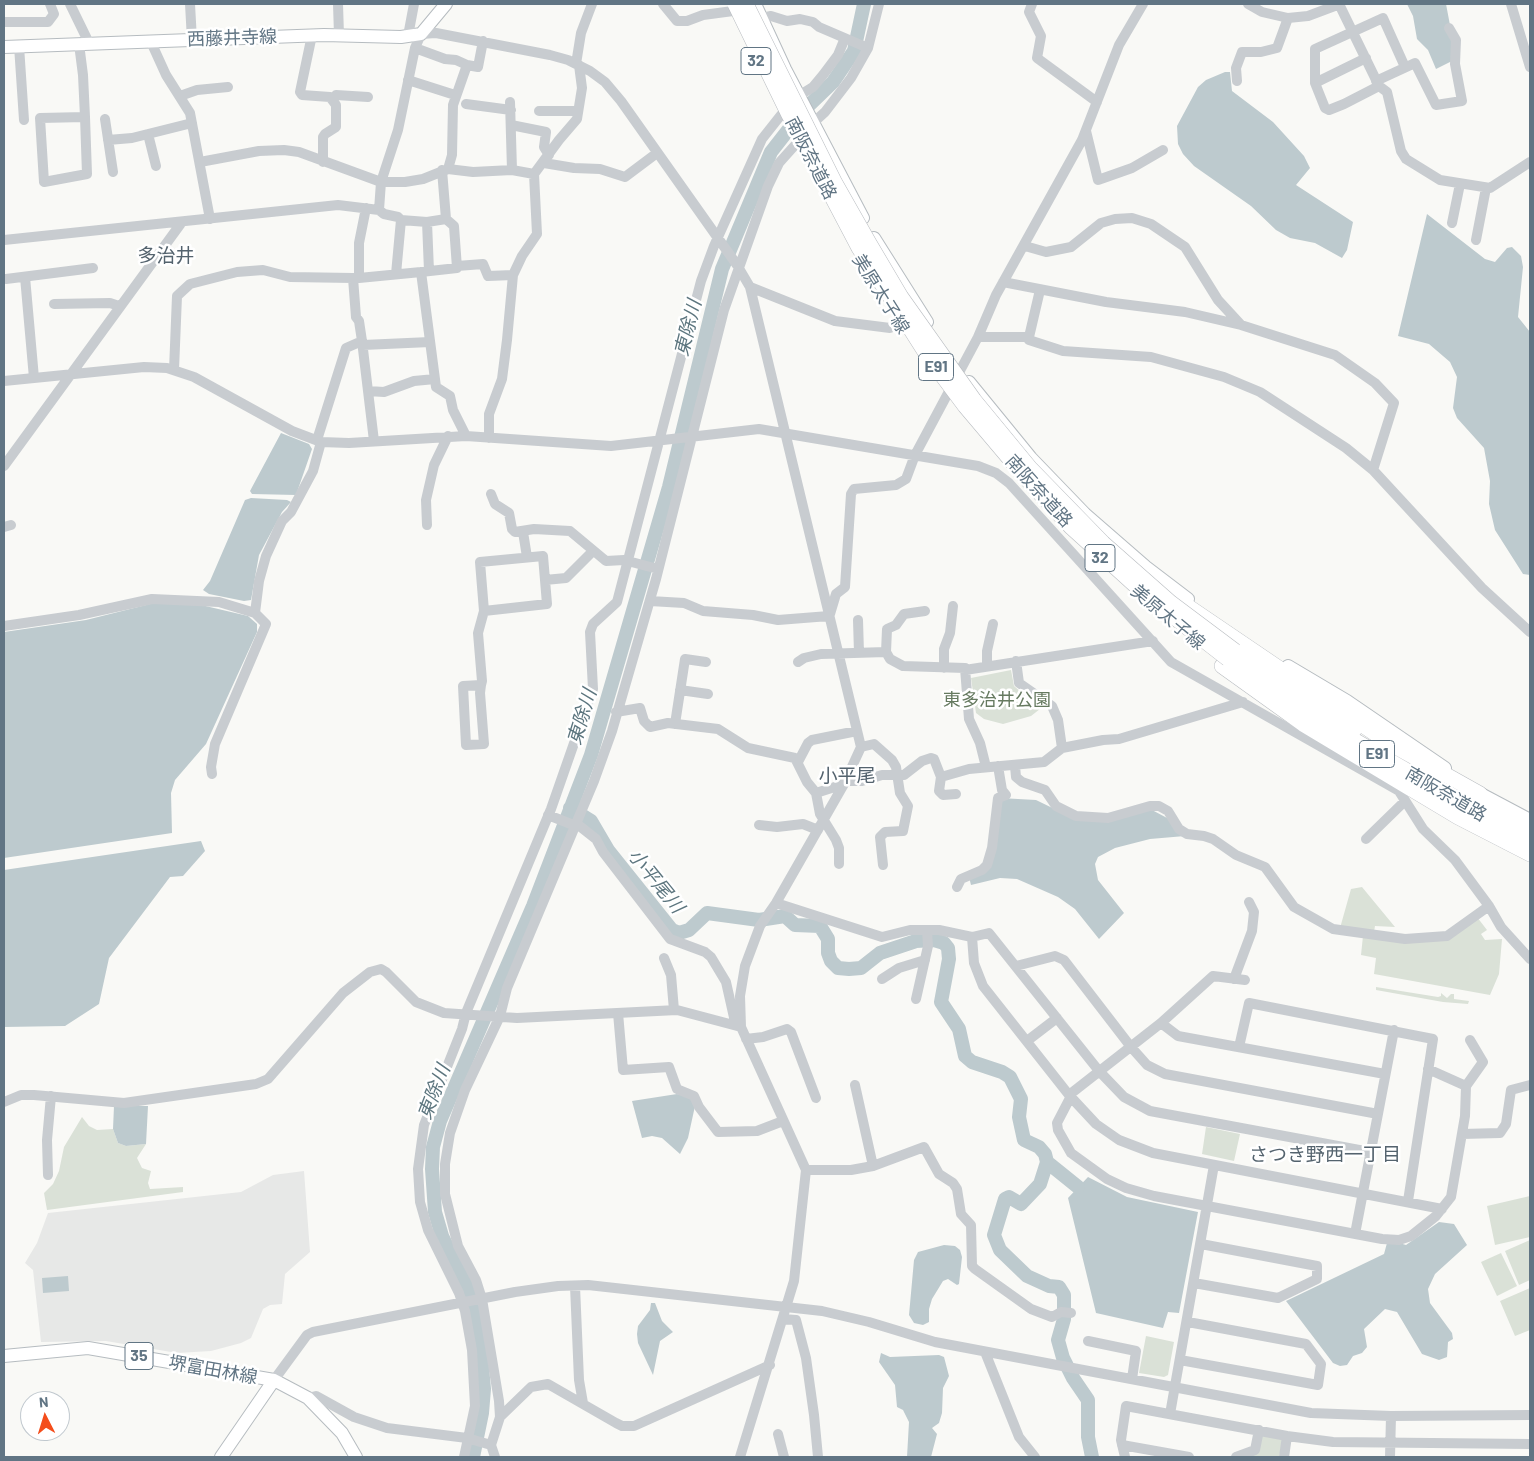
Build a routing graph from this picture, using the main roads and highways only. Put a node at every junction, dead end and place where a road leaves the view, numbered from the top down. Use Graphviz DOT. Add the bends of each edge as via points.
graph roads {
  1 [pos="446,4"];
  2 [pos="755,4"];
  3 [pos="736,6"];
  4 [pos="4,46"];
  5 [pos="1071,527"];
  6 [pos="1103,542"];
  7 [pos="1480,794"];
  8 [pos="1530,820"];
  9 [pos="1530,830"];
  10 [pos="1530,842"];
  11 [pos="1530,853"];
  12 [pos="4,1356"];
  13 [pos="274,1380"];
  14 [pos="221,1457"];
  15 [pos="356,1457"];
  1 -- 4 [label="main road, 西藤井寺線" via="415,35"];
  2 -- 7 [label="main road, 美原太子線 / 32" via="872,235 941,345 1031,458 1085,514 1146,568 1293,670 1374,719"];
  3 -- 5 [label="highway, 南阪奈道路 / E91, bridge" via="824,185 892,303 965,406"];
  3 -- 6 [label="highway, 南阪奈道路 / E91, bridge" via="901,297 974,400 1030,468"];
  3 -- 11 [label="main road, 美原太子線 / 32" via="782,117 852,246 899,324 998,456 1066,528 1237,673 1332,736"];
  5 -- 10 [label="highway, 南阪奈道路 / E91, bridge" via="1187,629 1282,696"];
  5 -- 11 [label="highway, bridge" via="1176,627 1276,707 1458,817"];
  6 -- 7 [label="highway, bridge" via="1180,602 1389,742"];
  6 -- 9 [label="highway, 南阪奈道路 / E91, bridge" via="1171,603 1286,686"];
  7 -- 8 [label="main road, 美原太子線 / 32"];
  12 -- 13 [label="main road, 堺富田林線 / 35" via="88,1348"];
  13 -- 14 [label="main road, 堺富田林線"];
  13 -- 15 [label="main road, 堺富田林線 / 35" via="308,1398 342,1433"];
}
